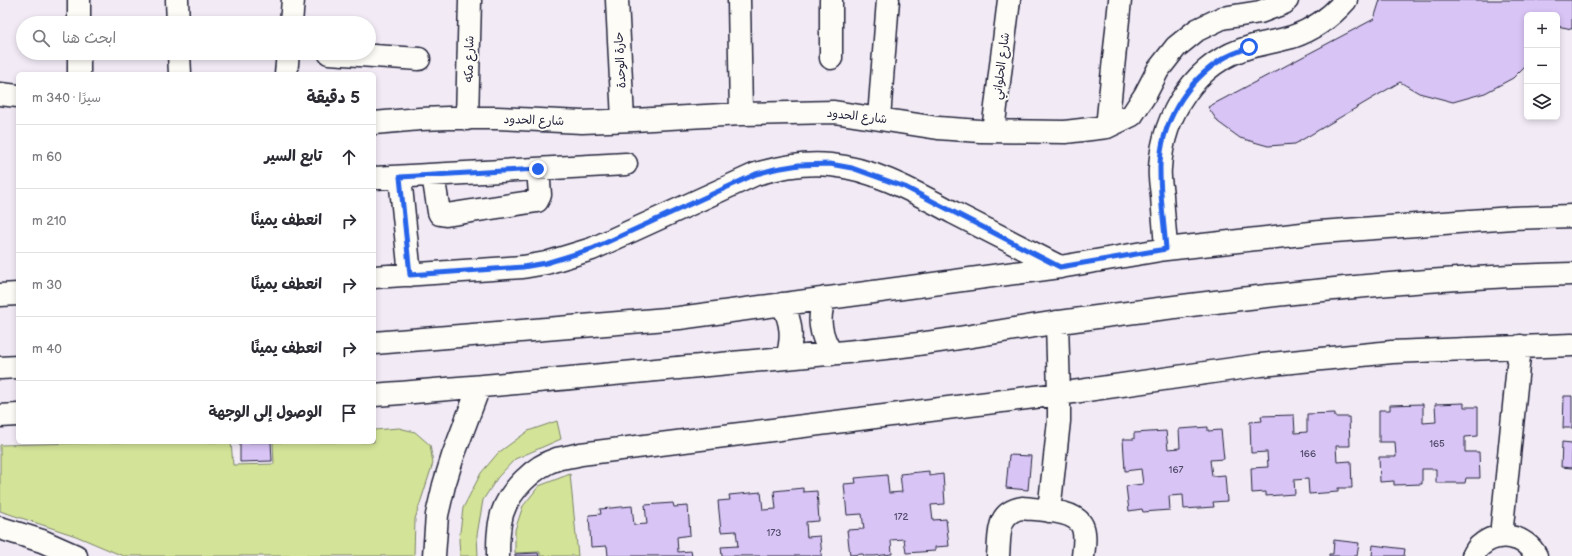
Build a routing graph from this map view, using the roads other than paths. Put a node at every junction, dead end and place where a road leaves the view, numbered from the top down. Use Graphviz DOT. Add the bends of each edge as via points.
graph roads {
  1 [pos="79,0"];
  2 [pos="177,0"];
  3 [pos="293,0"];
  4 [pos="470,0"];
  5 [pos="617,0"];
  6 [pos="739,0"];
  7 [pos="831,0"];
  8 [pos="888,0"];
  9 [pos="1009,0"];
  10 [pos="1120,0"];
  11 [pos="1287,0"];
  12 [pos="1346,0"];
  13 [pos="1223,9"];
  14 [pos="79,16"];
  15 [pos="178,16"];
  16 [pos="292,16"];
  17 [pos="376,56"];
  18 [pos="831,58"];
  19 [pos="419,59"];
  20 [pos="79,60"];
  21 [pos="179,60"];
  22 [pos="287,60"];
  23 [pos="79,72"];
  24 [pos="180,72"];
  25 [pos="286,72"];
  26 [pos="0,94"];
  27 [pos="16,96"];
  28 [pos="741,114"];
  29 [pos="879,118"];
  30 [pos="467,119"];
  31 [pos="623,120"];
  32 [pos="376,123"];
  33 [pos="1107,127"];
  34 [pos="993,131"];
  35 [pos="626,164"];
  36 [pos="538,169"];
  37 [pos="433,175"];
  38 [pos="400,177"];
  39 [pos="376,178"];
  40 [pos="1572,216"];
  41 [pos="1166,249"];
  42 [pos="1060,267"];
  43 [pos="1572,274"];
  44 [pos="410,275"];
  45 [pos="376,277"];
  46 [pos="16,294"];
  47 [pos="0,295"];
  48 [pos="825,298"];
  49 [pos="782,304"];
  50 [pos="1057,322"];
  51 [pos="376,343"];
  52 [pos="1572,345"];
  53 [pos="1520,346"];
  54 [pos="832,354"];
  55 [pos="787,358"];
  56 [pos="16,367"];
  57 [pos="0,368"];
  58 [pos="479,387"];
  59 [pos="1059,394"];
  60 [pos="376,395"];
  61 [pos="16,415"];
  62 [pos="0,416"];
  63 [pos="1049,511"];
  64 [pos="0,528"];
  65 [pos="1501,536"];
  66 [pos="76,556"];
  67 [pos="434,556"];
  68 [pos="498,556"];
  69 [pos="998,556"];
  70 [pos="1083,556"];
  71 [pos="1472,556"];
  72 [pos="1536,556"];
  1 -- 14 [label="street"];
  2 -- 15 [label="street"];
  3 -- 16 [label="street"];
  4 -- 30 [label="street, شارع مكه"];
  5 -- 31 [label="street, حارة الوحدة"];
  6 -- 28 [label="street"];
  7 -- 18 [label="street"];
  8 -- 29 [label="street"];
  9 -- 34 [label="street, شارع الحلواني"];
  10 -- 33 [label="street"];
  11 -- 13 [label="street, شارع الحدود" via="1260,12"];
  12 -- 41 [label="street" via="1324,21 1309,30 1292,37 1249,47 1224,58 1202,74 1184,94 1171,117 1163,142 1160,169"];
  13 -- 33 [label="street, شارع الحدود" via="1176,47 1158,70 1132,115"];
  17 -- 19 [label="street"];
  20 -- 23 [label="street"];
  21 -- 24 [label="street"];
  22 -- 25 [label="street"];
  26 -- 27 [label="street"];
  28 -- 29 [label="street, شارع الحدود" via="834,112"];
  28 -- 31 [label="street, شارع الحدود"];
  29 -- 34 [label="street, شارع الحدود" via="938,128"];
  30 -- 31 [label="street, شارع الحدود" via="582,122"];
  30 -- 32 [label="street, شارع الحدود"];
  33 -- 34 [label="street, شارع الحدود" via="1065,132"];
  35 -- 36 [label="street"];
  36 -- 37 [label="street"];
  36 -- 37 [label="street" via="538,201 446,215 439,212"];
  37 -- 38 [label="street"];
  38 -- 39 [label="street"];
  38 -- 44 [label="street"];
  40 -- 41 [label="street" via="1320,232"];
  41 -- 42 [label="street"];
  42 -- 44 [label="street" via="905,187 852,168 830,164 799,165 756,174 607,243 570,257 523,267"];
  42 -- 48 [label="street"];
  43 -- 50 [label="street" via="1516,275 1362,286"];
  44 -- 45 [label="street"];
  46 -- 47 [label="street"];
  48 -- 49 [label="street"];
  48 -- 54 [label="street" via="821,309 821,333"];
  49 -- 51 [label="street" via="679,318"];
  49 -- 55 [label="street" via="792,336"];
  50 -- 54 [label="street"];
  50 -- 59 [label="street"];
  52 -- 53 [label="street"];
  53 -- 59 [label="street" via="1392,352 1261,365"];
  53 -- 65 [label="street"];
  54 -- 55 [label="street"];
  55 -- 58 [label="street"];
  56 -- 57 [label="street"];
  58 -- 60 [label="street"];
  58 -- 67 [label="street" via="444,485 437,515"];
  59 -- 63 [label="street"];
  59 -- 68 [label="street" via="556,459 533,471 515,490 503,512 498,538"];
  61 -- 62 [label="street"];
  63 -- 69 [label="street" via="1022,508 1008,512 1001,525"];
  63 -- 70 [label="street" via="1067,514 1081,522 1085,537"];
  64 -- 66 [label="street"];
  65 -- 71 [label="street" via="1479,546"];
  65 -- 72 [label="street" via="1514,537 1525,542"];
}
